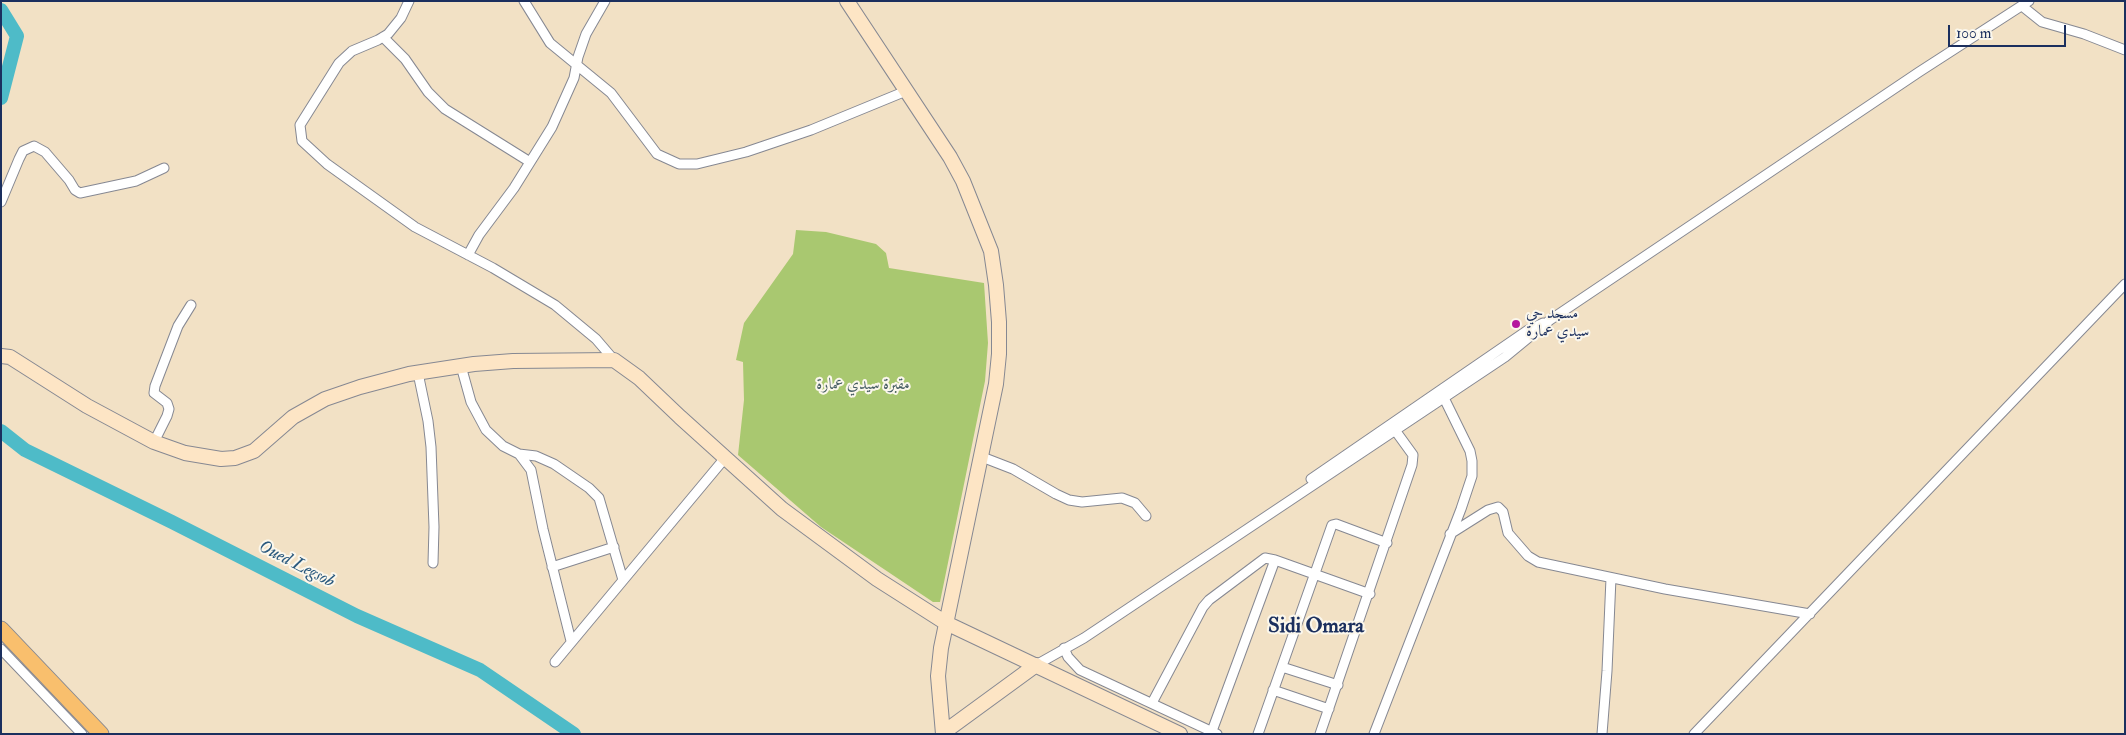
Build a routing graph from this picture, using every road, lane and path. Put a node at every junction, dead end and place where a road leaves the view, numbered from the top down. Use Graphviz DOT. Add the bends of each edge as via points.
graph roads {
  1 [pos="408,1"];
  2 [pos="524,1"];
  3 [pos="605,1"];
  4 [pos="848,1"];
  5 [pos="2026,4"];
  6 [pos="383,37"];
  7 [pos="2125,50"];
  8 [pos="577,64"];
  9 [pos="906,91"];
  10 [pos="530,162"];
  11 [pos="164,168"];
  12 [pos="1,202"];
  13 [pos="468,255"];
  14 [pos="2125,284"];
  15 [pos="191,305"];
  16 [pos="1550,320"];
  17 [pos="1,356"];
  18 [pos="614,360"];
  19 [pos="461,366"];
  20 [pos="418,373"];
  21 [pos="1444,398"];
  22 [pos="1393,427"];
  23 [pos="154,442"];
  24 [pos="519,454"];
  25 [pos="982,457"];
  26 [pos="725,458"];
  27 [pos="1146,516"];
  28 [pos="1450,534"];
  29 [pos="1387,543"];
  30 [pos="614,547"];
  31 [pos="1275,560"];
  32 [pos="432,563"];
  33 [pos="552,567"];
  34 [pos="1314,576"];
  35 [pos="1611,578"];
  36 [pos="623,580"];
  37 [pos="1370,594"];
  38 [pos="1810,614"];
  39 [pos="946,623"];
  40 [pos="3,640"];
  41 [pos="571,641"];
  42 [pos="1064,648"];
  43 [pos="556,662"];
  44 [pos="1036,666"];
  45 [pos="1282,667"];
  46 [pos="1080,670"];
  47 [pos="1070,681"];
  48 [pos="1338,685"];
  49 [pos="48,686"];
  50 [pos="1121,688"];
  51 [pos="1274,690"];
  52 [pos="1115,702"];
  53 [pos="1152,703"];
  54 [pos="1329,709"];
  55 [pos="100,733"];
  56 [pos="943,733"];
  57 [pos="1214,733"];
  58 [pos="82,734"];
  59 [pos="1180,734"];
  60 [pos="1258,734"];
  61 [pos="1320,734"];
  62 [pos="1374,734"];
  63 [pos="1602,734"];
  64 [pos="1694,734"];
  1 -- 6 [label="street" via="400,18"];
  2 -- 8 [label="street" via="544,36"];
  3 -- 8 [label="street" via="586,34"];
  4 -- 9 [label="main road"];
  5 -- 7 [label="street" via="2042,22"];
  5 -- 16 [label="street" via="1919,72"];
  6 -- 10 [label="street" via="445,109"];
  6 -- 13 [label="street" via="343,57 300,125 302,140 328,164 415,228"];
  8 -- 9 [label="street" via="610,93 657,154 679,164 697,164 746,152 811,130"];
  8 -- 10 [label="street" via="552,127"];
  9 -- 25 [label="main road" via="964,181 991,251 999,354"];
  10 -- 13 [label="street"];
  11 -- 12 [label="street" via="136,181 80,193 45,152 34,146 23,151"];
  13 -- 18 [label="street" via="555,305 596,339"];
  14 -- 38 [label="street"];
  15 -- 23 [label="street" via="178,326 155,386 154,393 166,403 169,412"];
  16 -- 21 [label="street" via="1505,357"];
  16 -- 22 [label="street" via="1528,330"];
  17 -- 23 [label="main road" via="10,357 87,406"];
  18 -- 19 [label="main road" via="513,361"];
  18 -- 26 [label="main road" via="639,378"];
  19 -- 20 [label="main road"];
  19 -- 24 [label="street" via="471,402 486,430 503,446"];
  20 -- 23 [label="main road" via="325,399 292,417 254,451 235,458 185,453"];
  20 -- 32 [label="street" via="431,446"];
  21 -- 22 [label="street"];
  21 -- 28 [label="street" via="1472,461 1468,490"];
  22 -- 29 [label="street" via="1413,459"];
  22 -- 42 [label="street" via="1084,638"];
  24 -- 30 [label="street" via="536,456 554,464 589,488 598,498"];
  24 -- 33 [label="street" via="531,470"];
  25 -- 27 [label="street" via="1070,500 1129,500"];
  25 -- 39 [label="main road"];
  26 -- 36 [label="street"];
  26 -- 39 [label="main road" via="782,509 834,548"];
  28 -- 35 [label="street" via="1498,507 1503,512 1508,533 1528,556 1538,562"];
  28 -- 62 [label="street"];
  29 -- 34 [label="street" via="1333,524"];
  29 -- 37 [label="street"];
  30 -- 33 [label="street"];
  30 -- 36 [label="street"];
  31 -- 34 [label="street"];
  31 -- 53 [label="street" via="1265,558 1209,600 1198,614"];
  31 -- 57 [label="street"];
  33 -- 41 [label="street"];
  34 -- 37 [label="street"];
  34 -- 45 [label="street"];
  35 -- 38 [label="street"];
  35 -- 63 [label="street"];
  36 -- 41 [label="street"];
  37 -- 48 [label="street"];
  38 -- 64 [label="street"];
  39 -- 44 [label="main road"];
  39 -- 56 [label="main road" via="938,676"];
  40 -- 49 [label="main road"];
  41 -- 43 [label="street"];
  42 -- 44 [label="street"];
  42 -- 46 [label="street"];
  44 -- 47 [label="main road"];
  44 -- 56 [label="main road"];
  45 -- 48 [label="street"];
  45 -- 51 [label="street"];
  46 -- 47 [label="street"];
  46 -- 50 [label="street"];
  47 -- 52 [label="main road"];
  48 -- 54 [label="street"];
  49 -- 55 [label="main road"];
  49 -- 58 [label="street"];
  50 -- 52 [label="street"];
  50 -- 53 [label="street"];
  51 -- 54 [label="street"];
  51 -- 60 [label="street"];
  52 -- 59 [label="main road"];
  53 -- 57 [label="street"];
  54 -- 61 [label="street"];
}
